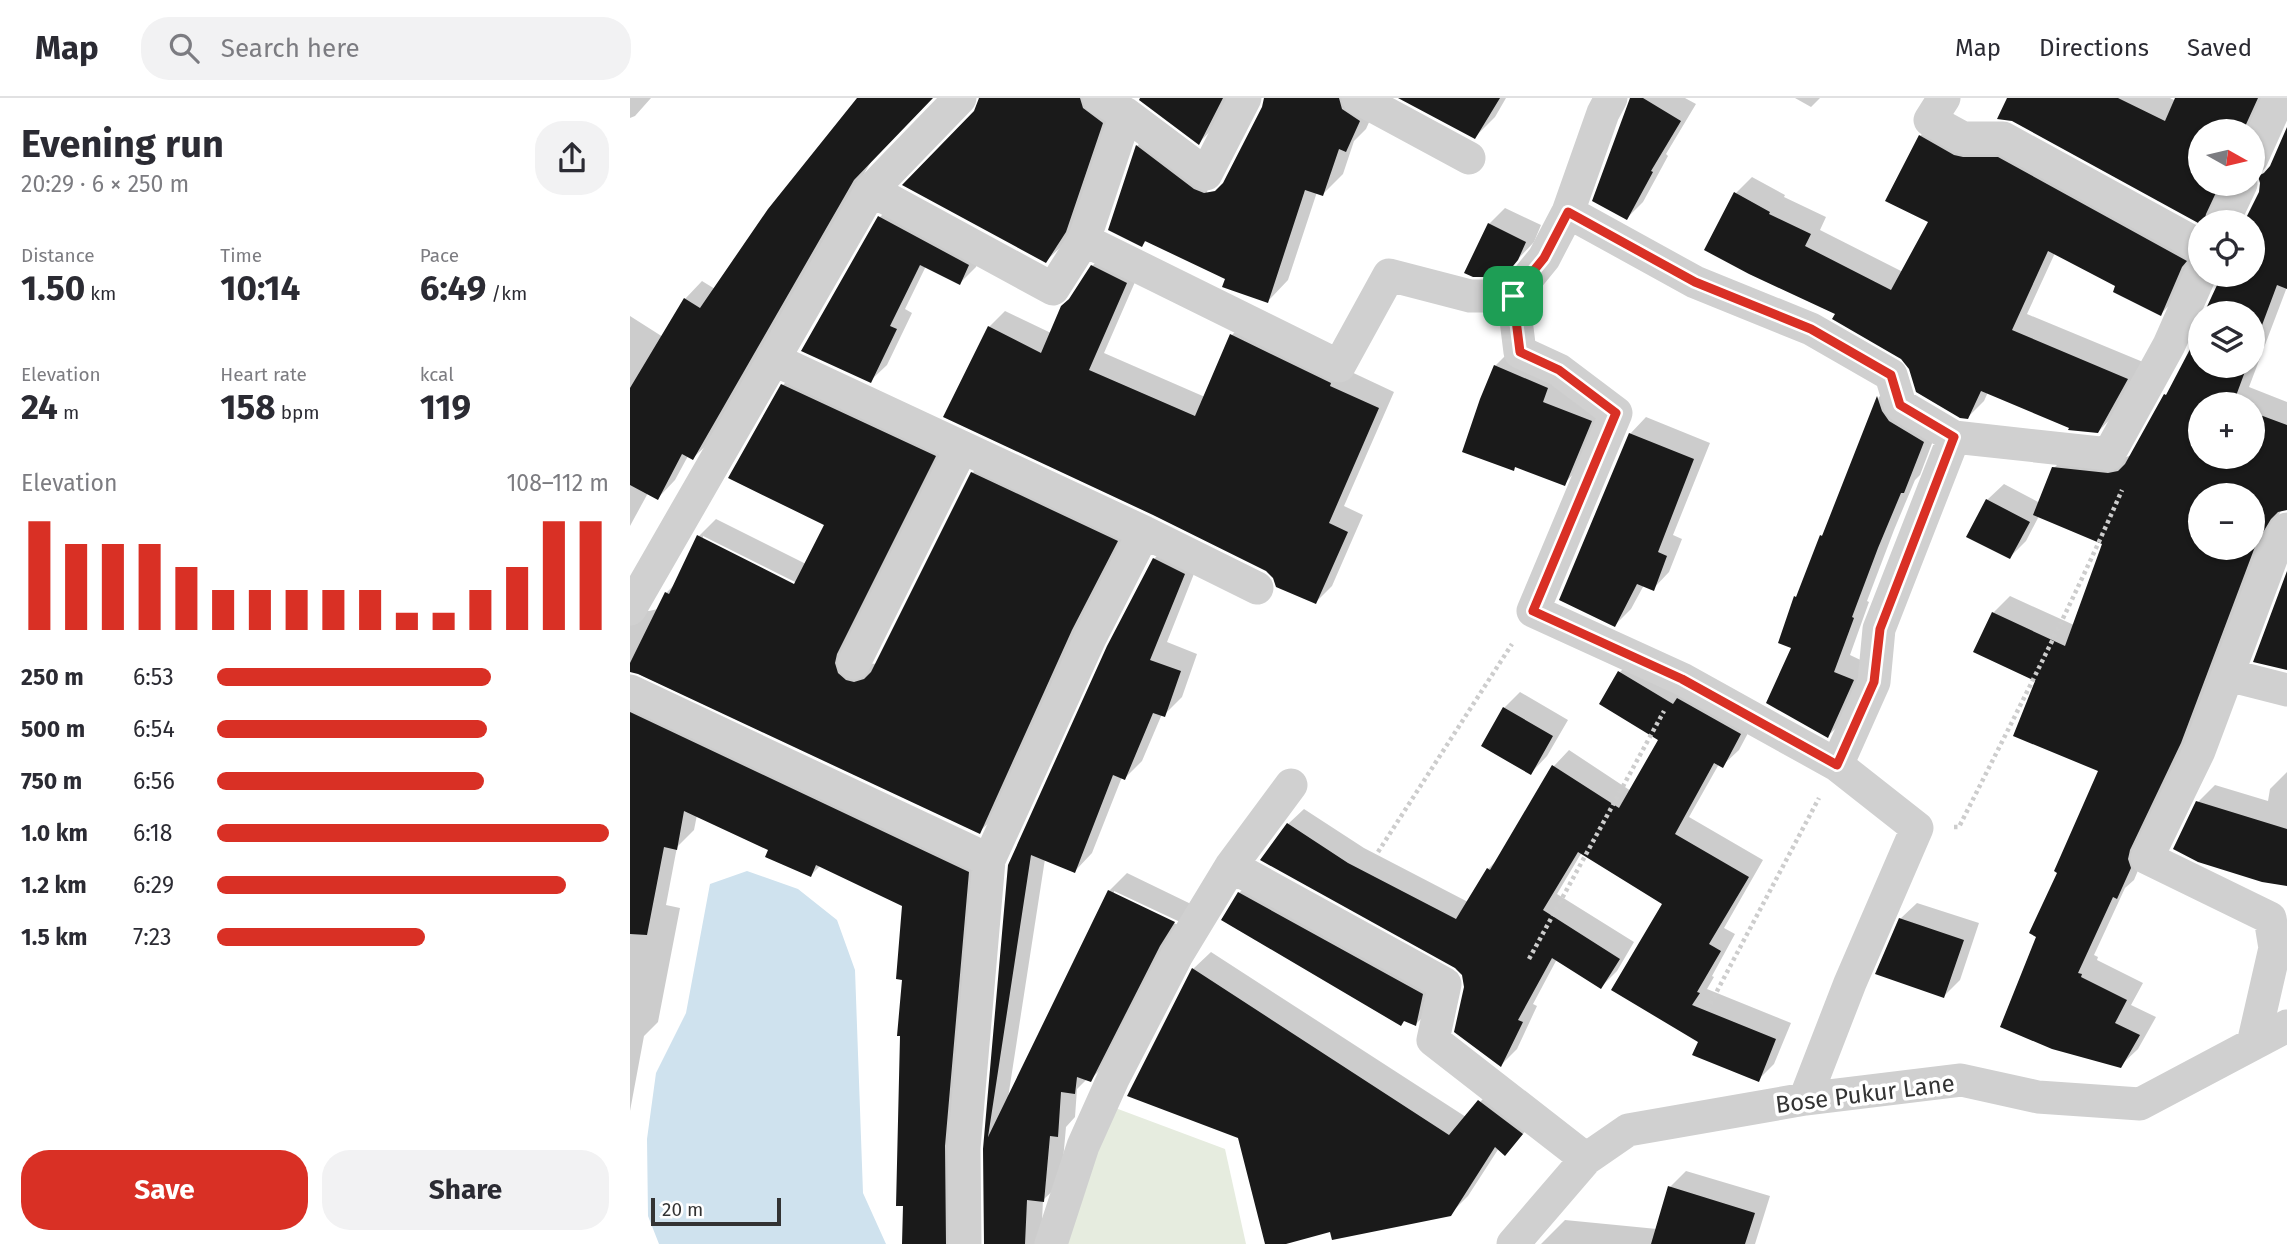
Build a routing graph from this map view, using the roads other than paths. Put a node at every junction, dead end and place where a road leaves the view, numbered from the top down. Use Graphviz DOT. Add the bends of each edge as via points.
graph roads {
  1 [pos="960,98"];
  2 [pos="1245,98"];
  3 [pos="1357,98"];
  4 [pos="1611,98"];
  5 [pos="1944,98"];
  6 [pos="2279,98"];
  7 [pos="1113,106"];
  8 [pos="2265,129"];
  9 [pos="1469,158"];
  10 [pos="871,190"];
  11 [pos="1568,212"];
  12 [pos="2188,239"];
  13 [pos="1084,240"];
  14 [pos="2195,287"];
  15 [pos="1513,296"];
  16 [pos="773,359"];
  17 [pos="1954,437"];
  18 [pos="962,447"];
  19 [pos="2287,529"];
  20 [pos="1144,533"];
  21 [pos="1257,588"];
  22 [pos="631,604"];
  23 [pos="854,663"];
  24 [pos="2228,675"];
  25 [pos="2287,690"];
  26 [pos="630,691"];
  27 [pos="1837,765"];
  28 [pos="1291,785"];
  29 [pos="989,860"];
  30 [pos="1231,866"];
  31 [pos="2287,1026"];
  32 [pos="2253,1044"];
  33 [pos="1805,1099"];
  34 [pos="1586,1159"];
  35 [pos="965,1244"];
  36 [pos="1051,1244"];
  37 [pos="1513,1244"];
  1 -- 10 [label="street"];
  2 -- 7 [label="street" via="1206,174"];
  3 -- 9 [label="street"];
  4 -- 11 [label="street"];
  5 -- 12 [label="street" via="1930,120 1963,138 2003,138"];
  6 -- 8 [label="street"];
  7 -- 13 [label="street"];
  10 -- 13 [label="street" via="1053,289"];
  10 -- 16 [label="street"];
  11 -- 15 [label="street" via="1544,258"];
  11 -- 17 [label="street" via="1695,282 1811,329 1891,375 1900,405"];
  13 -- 15 [label="street" via="1339,366 1388,275 1470,296"];
  14 -- 17 [label="street" via="2169,345 2109,454"];
  15 -- 27 [label="street" via="1520,352 1559,370 1616,413 1533,611 1682,679"];
  16 -- 18 [label="street"];
  16 -- 22 [label="street"];
  17 -- 27 [label="street" via="1880,629 1874,682"];
  18 -- 20 [label="street"];
  18 -- 23 [label="street"];
  19 -- 24 [label="street" via="2274,551"];
  20 -- 21 [label="street"];
  20 -- 29 [label="street" via="1090,638"];
  24 -- 25 [label="street"];
  24 -- 32 [label="street" via="2199,751 2147,858 2270,918 2275,948"];
  26 -- 29 [label="street"];
  27 -- 33 [label="street" via="1917,828"];
  28 -- 30 [label="street"];
  29 -- 35 [label="street" via="964,1148"];
  30 -- 34 [label="street" via="1445,984 1433,1040"];
  30 -- 36 [label="street" via="1177,955 1113,1079 1083,1146"];
  31 -- 32 [label="street, Bose Pukur Lane"];
  32 -- 33 [label="street, Bose Pukur Lane" via="2140,1104 2038,1097 1961,1080"];
  33 -- 34 [label="street, Bose Pukur Lane" via="1628,1130"];
  34 -- 37 [label="street, Bose Pukur Lane"];
}
